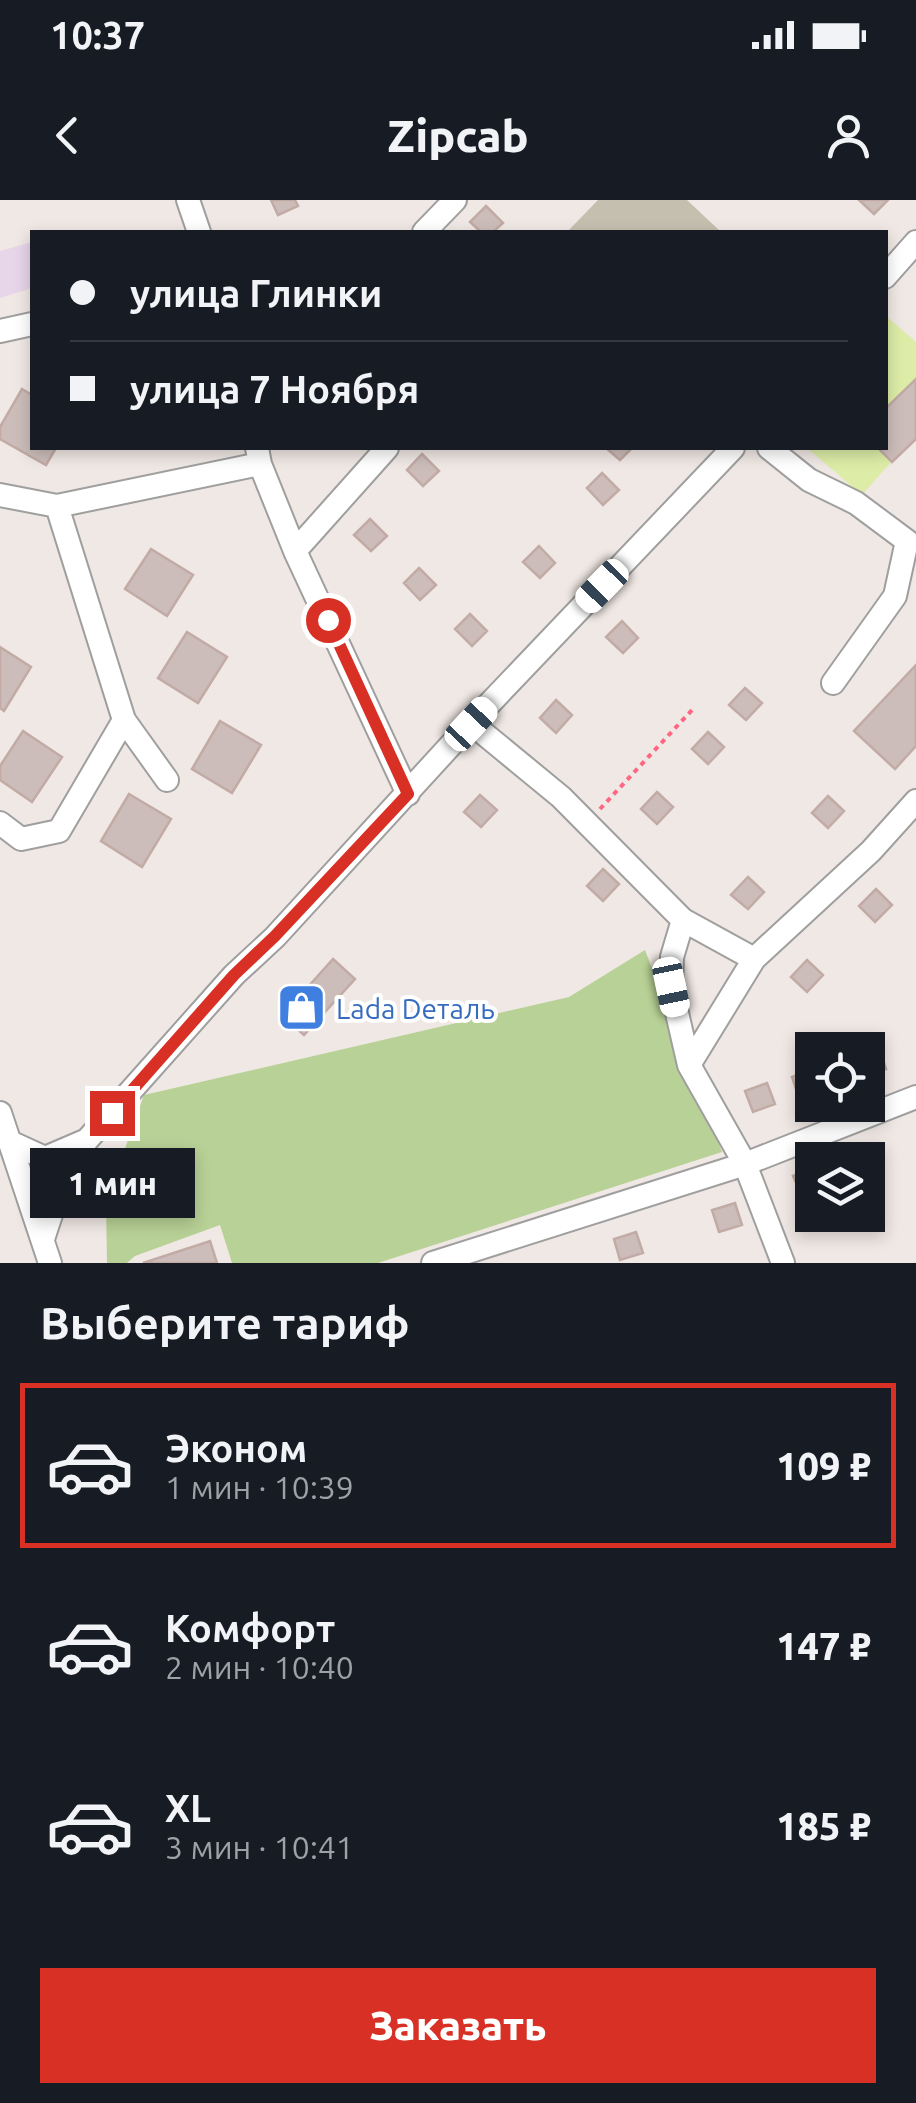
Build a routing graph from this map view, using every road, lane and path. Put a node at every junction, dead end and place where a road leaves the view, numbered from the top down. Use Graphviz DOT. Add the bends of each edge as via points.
graph roads {
  1 [pos="188,200"];
  2 [pos="455,200"];
  3 [pos="198,230"];
  4 [pos="426,230"];
  5 [pos="916,242"];
  6 [pos="888,274"];
  7 [pos="30,324"];
  8 [pos="0,331"];
  9 [pos="385,450"];
  10 [pos="731,450"];
  11 [pos="771,450"];
  12 [pos="258,456"];
  13 [pos="0,494"];
  14 [pos="57,506"];
  15 [pos="912,539"];
  16 [pos="295,551"];
  17 [pos="833,683"];
  18 [pos="692,710"];
  19 [pos="124,720"];
  20 [pos="471,724"];
  21 [pos="167,780"];
  22 [pos="408,794"];
  23 [pos="916,800"];
  24 [pos="0,823"];
  25 [pos="587,823"];
  26 [pos="683,920"];
  27 [pos="754,960"];
  28 [pos="689,1065"];
  29 [pos="916,1097"];
  30 [pos="0,1113"];
  31 [pos="87,1140"];
  32 [pos="10,1142"];
  33 [pos="745,1164"];
  34 [pos="42,1239"];
  35 [pos="50,1263"];
  36 [pos="434,1263"];
  37 [pos="783,1263"];
  1 -- 3 [label="street"];
  2 -- 4 [label="street"];
  5 -- 6 [label="street"];
  7 -- 8 [label="street"];
  9 -- 16 [label="street"];
  10 -- 20 [label="street"];
  11 -- 15 [label="street"];
  12 -- 14 [label="street"];
  12 -- 16 [label="street"];
  13 -- 14 [label="street"];
  14 -- 19 [label="street"];
  15 -- 17 [label="street" via="895,596"];
  16 -- 22 [label="street"];
  18 -- 25 [label="path"];
  19 -- 21 [label="street"];
  19 -- 24 [label="street" via="59,831 21,839"];
  20 -- 22 [label="street"];
  20 -- 25 [label="street"];
  22 -- 31 [label="street"];
  23 -- 27 [label="street"];
  25 -- 26 [label="street"];
  26 -- 27 [label="street"];
  26 -- 28 [label="street" via="671,987"];
  27 -- 28 [label="street"];
  28 -- 33 [label="street"];
  29 -- 33 [label="street"];
  30 -- 32 [label="street"];
  31 -- 32 [label="street" via="45,1158"];
  31 -- 34 [label="street" via="64,1176"];
  32 -- 34 [label="street"];
  33 -- 36 [label="street"];
  33 -- 37 [label="street"];
  34 -- 35 [label="street"];
}
